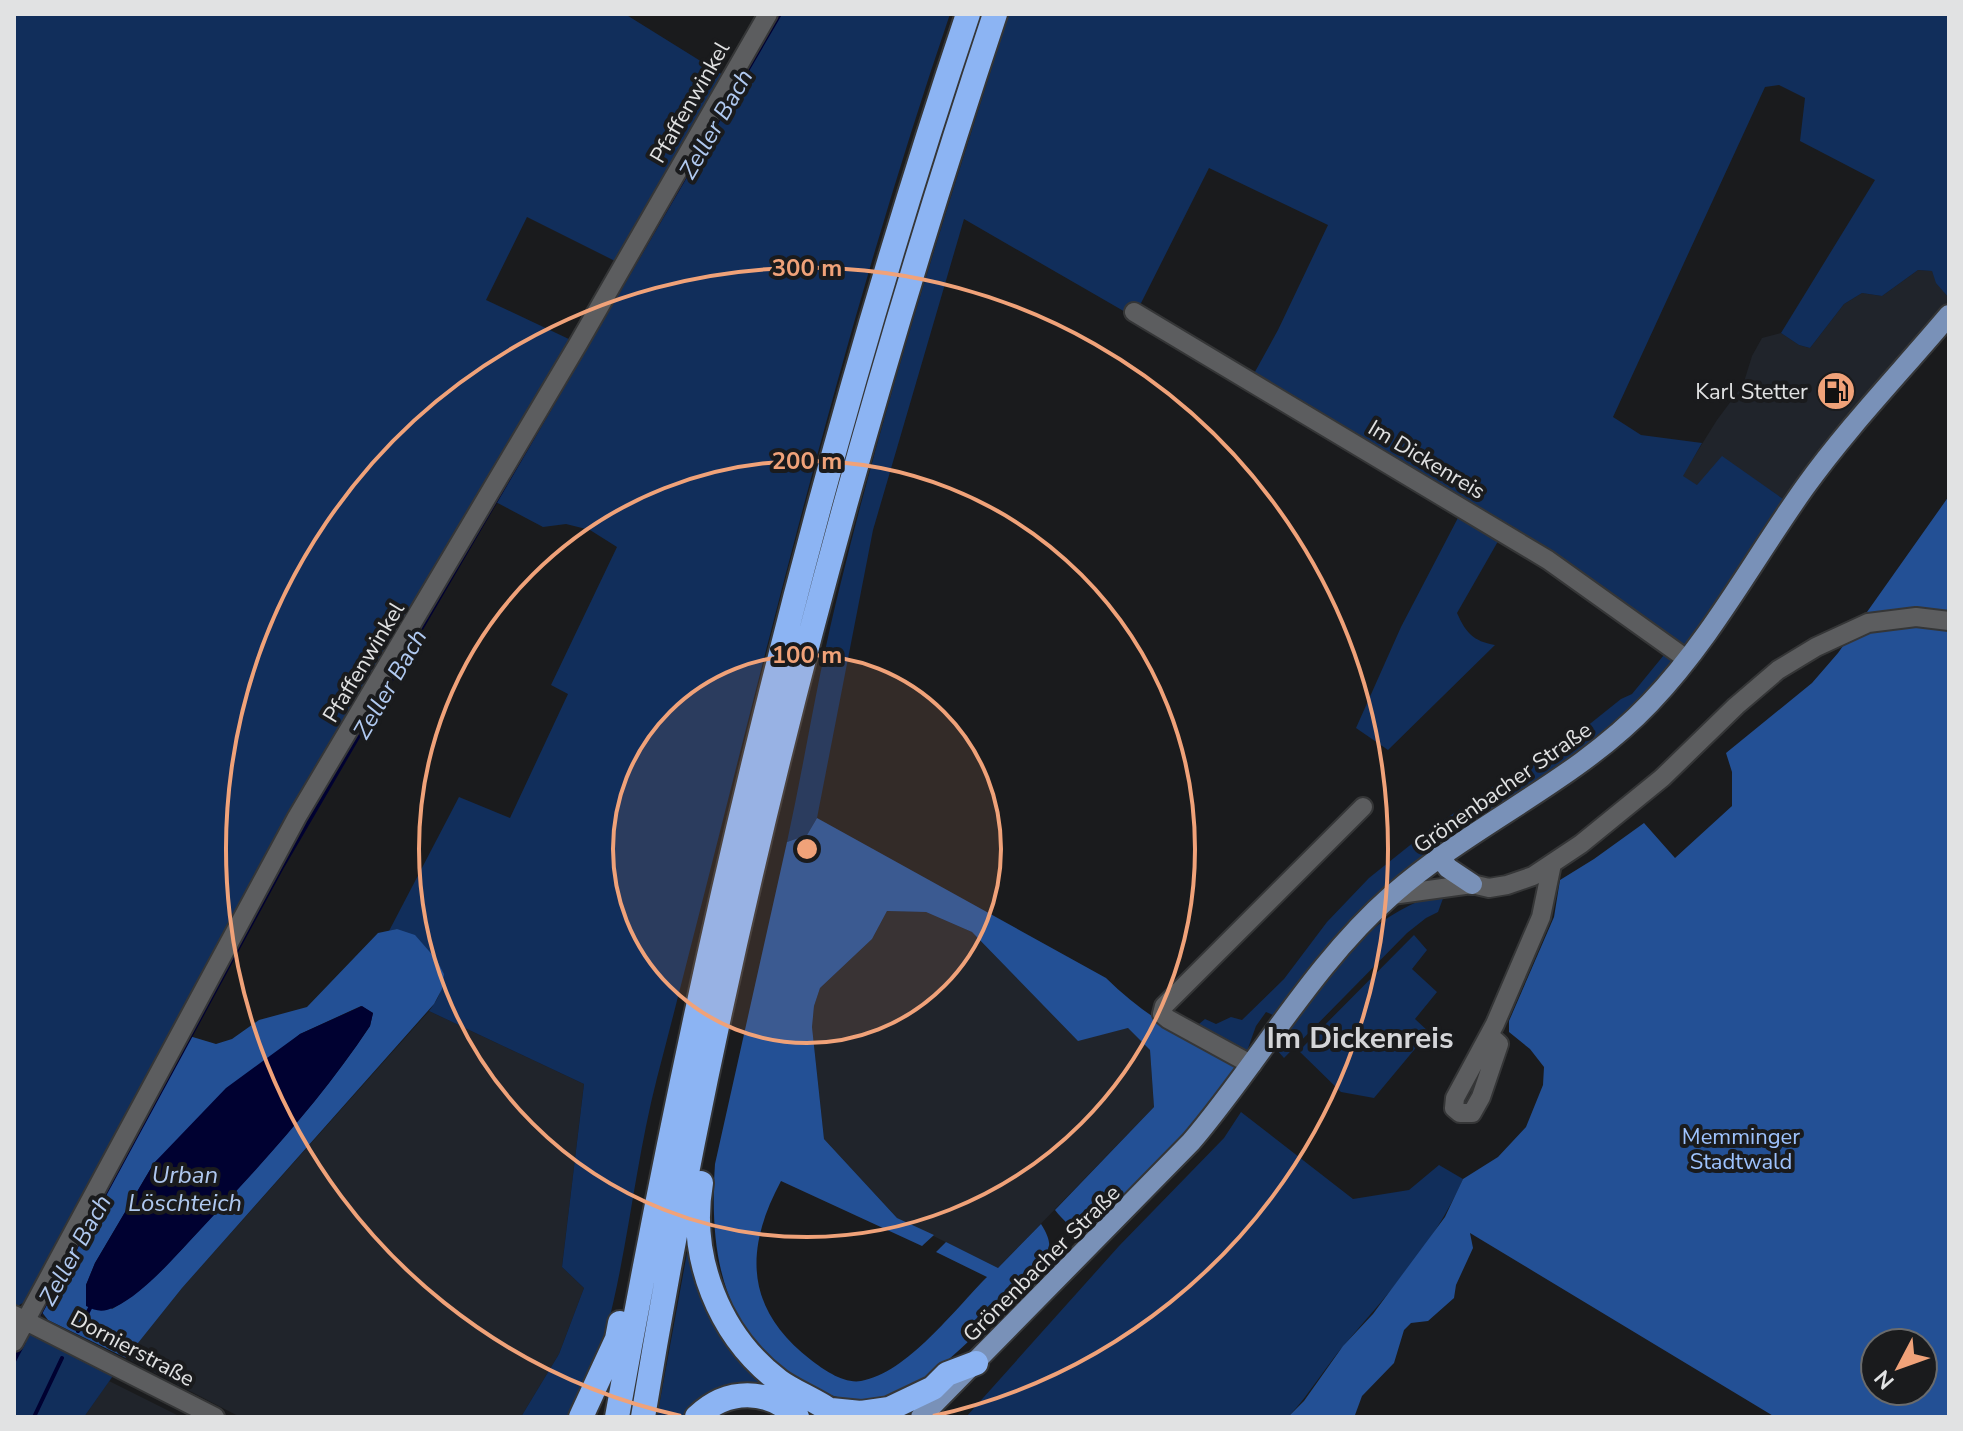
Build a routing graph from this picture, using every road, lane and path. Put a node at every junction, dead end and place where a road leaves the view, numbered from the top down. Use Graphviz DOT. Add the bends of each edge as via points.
graph roads {
  1 [pos="768,14"];
  2 [pos="968,14"];
  3 [pos="995,14"];
  4 [pos="1134,312"];
  5 [pos="1949,315"];
  6 [pos="1949,621"];
  7 [pos="1688,660"];
  8 [pos="1363,807"];
  9 [pos="1439,856"];
  10 [pos="1552,864"];
  11 [pos="1472,884"];
  12 [pos="1392,895"];
  13 [pos="1489,1035"];
  14 [pos="1252,1065"];
  15 [pos="703,1100"];
  16 [pos="649,1248"];
  17 [pos="27,1321"];
  18 [pos="14,1342"];
  19 [pos="976,1363"];
  20 [pos="834,1414"];
  21 [pos="215,1417"];
  22 [pos="581,1417"];
  23 [pos="617,1417"];
  24 [pos="643,1417"];
  25 [pos="697,1417"];
  26 [pos="797,1417"];
  27 [pos="921,1417"];
  1 -- 17 [label="street, Pfaffenwinkel" via="297,817"];
  2 -- 16 [label="highway" via="820,499 704,969"];
  3 -- 15 [label="highway" via="849,495 769,805"];
  4 -- 7 [label="street, Im Dickenreis" via="1548,560"];
  5 -- 7 [label="main road, Grönenbacher Straße" via="1807,485"];
  6 -- 10 [label="street" via="1916,617 1868,623 1778,670 1662,778"];
  7 -- 9 [label="main road, Grönenbacher Straße" via="1590,758"];
  8 -- 14 [label="street" via="1164,1006 1162,1014 1168,1019"];
  9 -- 11 [label="main road"];
  9 -- 12 [label="main road, Grönenbacher Straße"];
  10 -- 11 [label="street" via="1507,885"];
  10 -- 13 [label="street" via="1541,917"];
  11 -- 12 [label="street"];
  12 -- 14 [label="main road, Grönenbacher Straße" via="1325,964"];
  14 -- 19 [label="main road, Grönenbacher Straße" via="1191,1142"];
  15 -- 20 [label="highway" via="711,1119 697,1201 703,1265 716,1304 765,1370"];
  15 -- 24 [label="highway"];
  16 -- 22 [label="highway" via="631,1272 617,1339"];
  16 -- 23 [label="highway"];
  17 -- 18 [label="street, Pfaffenwinkel"];
  17 -- 21 [label="street, Dornierstraße"];
  19 -- 20 [label="highway" via="889,1409"];
  19 -- 27 [label="main road, Grönenbacher Straße"];
  25 -- 26 [label="highway" via="725,1398 758,1394"];
}
